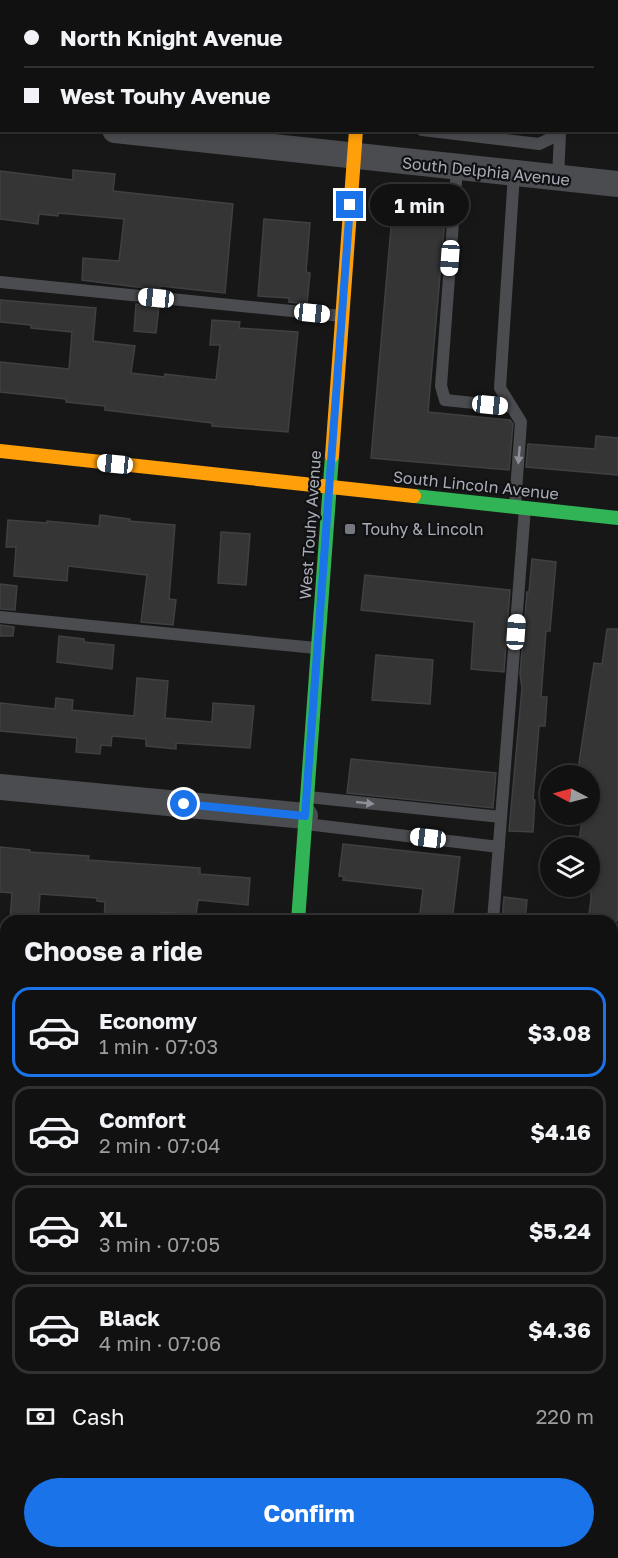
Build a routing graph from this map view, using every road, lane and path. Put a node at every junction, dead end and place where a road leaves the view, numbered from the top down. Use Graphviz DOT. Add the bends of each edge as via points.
graph roads {
  1 [pos="139,132"];
  2 [pos="356,132"];
  3 [pos="439,132"];
  4 [pos="560,132"];
  5 [pos="354,157"];
  6 [pos="457,168"];
  7 [pos="514,174"];
  8 [pos="558,178"];
  9 [pos="618,184"];
  10 [pos="0,282"];
  11 [pos="342,316"];
  12 [pos="512,407"];
  13 [pos="0,451"];
  14 [pos="330,486"];
  15 [pos="520,506"];
  16 [pos="618,518"];
  17 [pos="0,617"];
  18 [pos="318,649"];
  19 [pos="0,787"];
  20 [pos="306,812"];
  21 [pos="501,817"];
  22 [pos="499,847"];
  23 [pos="298,915"];
  24 [pos="493,915"];
  1 -- 5 [label="street, South Delphia Avenue" via="292,145"];
  2 -- 5 [label="main road, West Touhy Avenue"];
  3 -- 4 [label="lane" via="539,144"];
  4 -- 8 [label="lane"];
  5 -- 6 [label="street, South Delphia Avenue"];
  5 -- 11 [label="main road, West Touhy Avenue"];
  6 -- 7 [label="street, South Delphia Avenue"];
  6 -- 12 [label="lane" via="441,386 445,400"];
  7 -- 8 [label="street, South Delphia Avenue"];
  7 -- 12 [label="lane" via="500,388"];
  8 -- 9 [label="street, South Delphia Avenue"];
  10 -- 11 [label="lane"];
  11 -- 14 [label="main road, West Touhy Avenue"];
  12 -- 15 [label="lane, one-way" via="521,422"];
  13 -- 14 [label="main road, South Lincoln Avenue"];
  14 -- 15 [label="main road, South Lincoln Avenue"];
  14 -- 18 [label="main road, West Touhy Avenue"];
  15 -- 16 [label="main road, South Lincoln Avenue"];
  15 -- 21 [label="lane"];
  17 -- 18 [label="lane"];
  18 -- 20 [label="main road, West Touhy Avenue"];
  19 -- 20 [label="street"];
  20 -- 21 [label="lane, one-way"];
  20 -- 22 [label="lane"];
  20 -- 23 [label="main road, West Touhy Avenue"];
  21 -- 22 [label="lane"];
  22 -- 24 [label="lane"];
}
